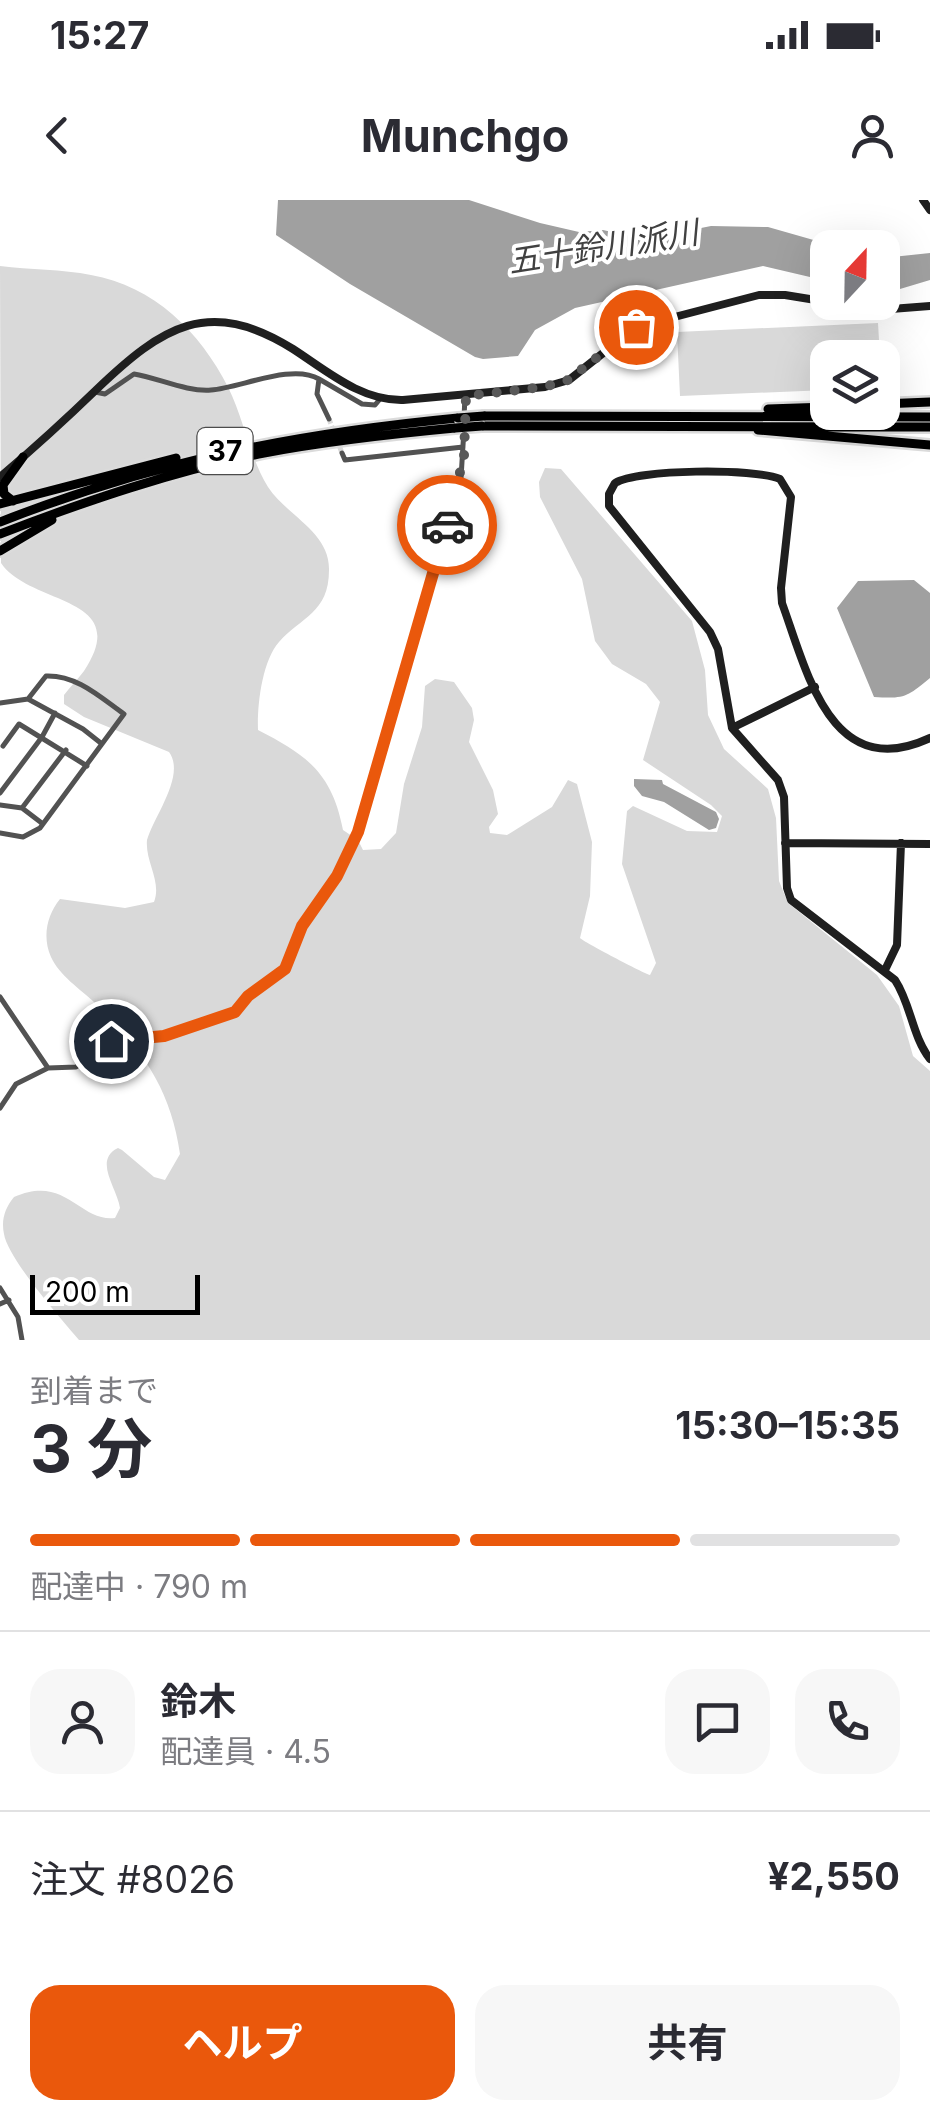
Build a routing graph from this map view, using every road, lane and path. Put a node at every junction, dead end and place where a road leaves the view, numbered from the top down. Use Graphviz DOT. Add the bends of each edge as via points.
graph roads {
  1 [pos="922,200"];
  2 [pos="930,210"];
  3 [pos="810,299"];
  4 [pos="930,306"];
  5 [pos="900,308"];
  6 [pos="318,379"];
  7 [pos="94,392"];
  8 [pos="466,396"];
  9 [pos="380,398"];
  10 [pos="930,402"];
  11 [pos="900,403"];
  12 [pos="810,408"];
  13 [pos="696,416"];
  14 [pos="930,417"];
  15 [pos="329,419"];
  16 [pos="483,421"];
  17 [pos="456,423"];
  18 [pos="737,425"];
  19 [pos="930,427"];
  20 [pos="930,445"];
  21 [pos="463,447"];
  22 [pos="222,452"];
  23 [pos="342,453"];
  24 [pos="23,457"];
  25 [pos="0,477"];
  26 [pos="124,489"];
  27 [pos="13,501"];
  28 [pos="0,504"];
  29 [pos="0,522"];
  30 [pos="0,534"];
  31 [pos="0,550"];
  32 [pos="814,687"];
  33 [pos="28,699"];
  34 [pos="0,703"];
  35 [pos="55,714"];
  36 [pos="732,728"];
  37 [pos="42,737"];
  38 [pos="930,738"];
  39 [pos="102,744"];
  40 [pos="1,746"];
  41 [pos="66,750"];
  42 [pos="86,766"];
  43 [pos="0,793"];
  44 [pos="0,805"];
  45 [pos="22,808"];
  46 [pos="43,824"];
  47 [pos="0,834"];
  48 [pos="785,843"];
  49 [pos="900,843"];
  50 [pos="930,844"];
  51 [pos="884,970"];
  52 [pos="0,997"];
  53 [pos="930,1059"];
  54 [pos="48,1068"];
  55 [pos="0,1108"];
  56 [pos="0,1288"];
  57 [pos="9,1300"];
  58 [pos="0,1304"];
  59 [pos="22,1340"];
  1 -- 2 [label="street"];
  3 -- 8 [label="street" via="759,296 636,327 568,380"];
  4 -- 5 [label="street"];
  6 -- 7 [label="street" via="304,372 209,390 134,374 105,394"];
  6 -- 9 [label="street" via="362,404 375,405"];
  6 -- 15 [label="street"];
  7 -- 9 [label="street" via="156,338 186,324 216,321 259,330"];
  7 -- 24 [label="street"];
  8 -- 9 [label="street"];
  8 -- 21 [label="street"];
  10 -- 11 [label="main road"];
  12 -- 13 [label="main road"];
  13 -- 14 [label="main road, 37"];
  13 -- 16 [label="main road, 37"];
  16 -- 17 [label="main road, 37, bridge"];
  16 -- 18 [label="main road, 37"];
  17 -- 22 [label="main road, 37" via="328,432"];
  17 -- 26 [label="main road, 37" via="265,453"];
  18 -- 19 [label="main road, 37"];
  18 -- 20 [label="main road"];
  21 -- 23 [label="street" via="345,460"];
  21 -- 54 [label="street" via="461,478 361,823 285,969 230,1014 164,1036 111,1041 76,1067"];
  22 -- 27 [label="main road" via="161,460"];
  22 -- 29 [label="main road, 37"];
  24 -- 25 [label="street"];
  24 -- 27 [label="main road" via="4,482 4,494"];
  26 -- 30 [label="main road, 37"];
  26 -- 31 [label="main road"];
  27 -- 28 [label="main road"];
  32 -- 36 [label="street"];
  32 -- 36 [label="street" via="782,603 790,497 780,478 623,477 609,494 610,506 710,632"];
  32 -- 38 [label="street" via="832,722 858,742 895,750"];
  33 -- 34 [label="street"];
  33 -- 35 [label="street"];
  33 -- 39 [label="street" via="46,676 82,684 124,714"];
  35 -- 37 [label="street"];
  35 -- 39 [label="street"];
  36 -- 48 [label="street" via="778,780"];
  37 -- 40 [label="street" via="19,724"];
  37 -- 41 [label="street"];
  37 -- 43 [label="street"];
  39 -- 42 [label="street"];
  41 -- 42 [label="street"];
  41 -- 45 [label="street"];
  42 -- 46 [label="street"];
  44 -- 45 [label="street"];
  45 -- 46 [label="street"];
  46 -- 47 [label="street" via="32,834"];
  48 -- 49 [label="street"];
  48 -- 51 [label="street" via="792,900"];
  49 -- 50 [label="street"];
  49 -- 51 [label="street" via="897,946"];
  51 -- 53 [label="street" via="904,992"];
  52 -- 54 [label="street"];
  54 -- 55 [label="street" via="16,1084"];
  56 -- 57 [label="street"];
  57 -- 58 [label="street"];
  57 -- 59 [label="street"];
}
